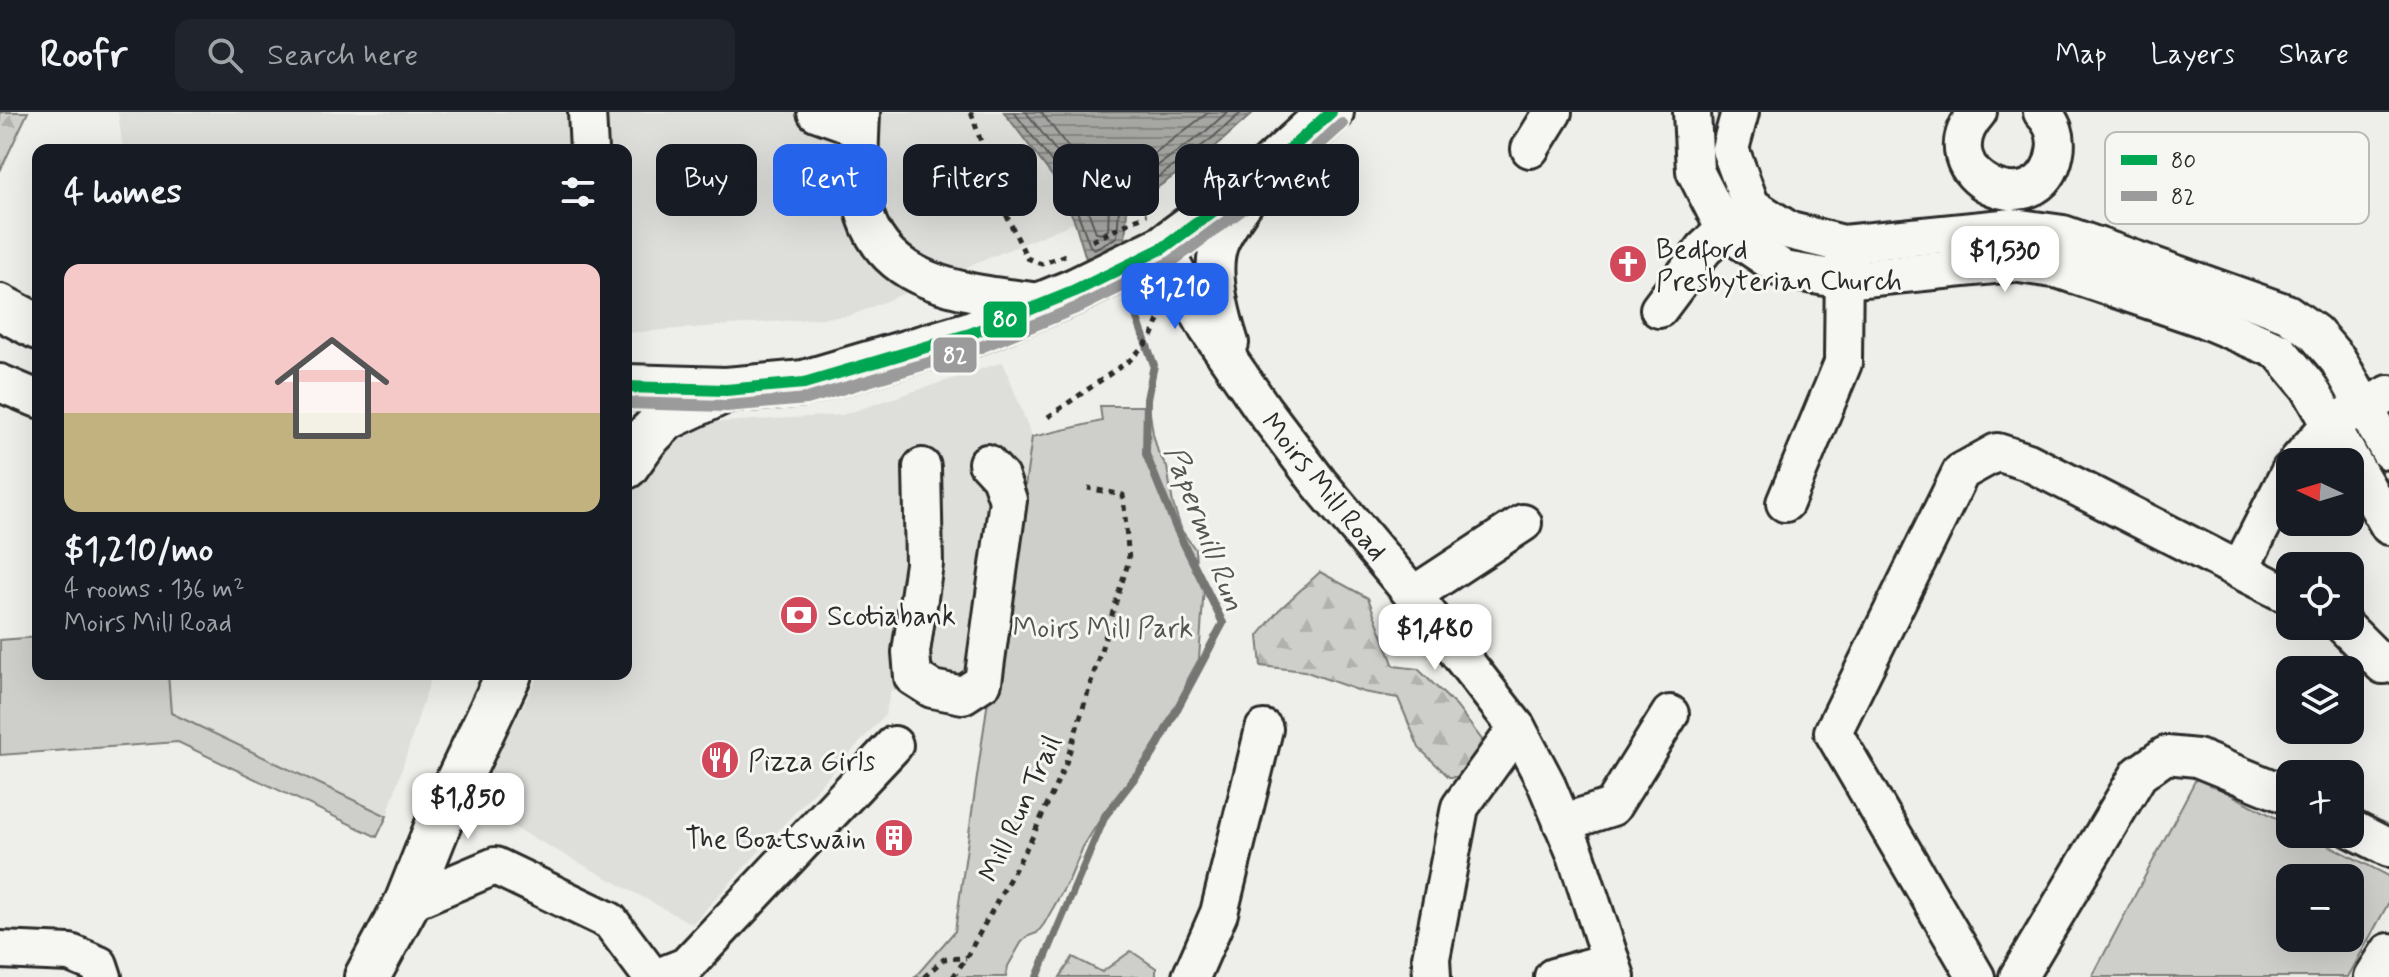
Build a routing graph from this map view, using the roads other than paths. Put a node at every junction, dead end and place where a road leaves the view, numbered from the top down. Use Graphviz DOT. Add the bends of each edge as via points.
graph roads {
  1 [pos="587,112"];
  2 [pos="816,112"];
  3 [pos="1331,112"];
  4 [pos="1553,112"];
  5 [pos="1692,112"];
  6 [pos="1740,112"];
  7 [pos="1978,112"];
  8 [pos="2042,112"];
  9 [pos="860,122"];
  10 [pos="589,144"];
  11 [pos="1296,144"];
  12 [pos="1530,149"];
  13 [pos="2019,191"];
  14 [pos="1191,216"];
  15 [pos="1236,216"];
  16 [pos="1738,218"];
  17 [pos="2013,227"];
  18 [pos="1145,242"];
  19 [pos="1843,244"];
  20 [pos="2013,263"];
  21 [pos="1844,280"];
  22 [pos="1062,283"];
  23 [pos="0,307"];
  24 [pos="1659,309"];
  25 [pos="32,324"];
  26 [pos="1242,379"];
  27 [pos="0,383"];
  28 [pos="632,387"];
  29 [pos="726,390"];
  30 [pos="32,396"];
  31 [pos="2377,400"];
  32 [pos="2331,423"];
  33 [pos="2309,448"];
  34 [pos="2389,451"];
  35 [pos="632,458"];
  36 [pos="987,463"];
  37 [pos="922,467"];
  38 [pos="2276,498"];
  39 [pos="1785,503"];
  40 [pos="1523,523"];
  41 [pos="2389,526"];
  42 [pos="2240,569"];
  43 [pos="2276,588"];
  44 [pos="1413,595"];
  45 [pos="2358,640"];
  46 [pos="2383,665"];
  47 [pos="506,680"];
  48 [pos="1670,714"];
  49 [pos="1517,728"];
  50 [pos="1264,729"];
  51 [pos="894,745"];
  52 [pos="2276,790"];
  53 [pos="1562,823"];
  54 [pos="2364,835"];
  55 [pos="2389,848"];
  56 [pos="407,903"];
  57 [pos="0,950"];
  58 [pos="2389,952"];
  59 [pos="1613,969"];
  60 [pos="103,977"];
  61 [pos="367,977"];
  62 [pos="652,977"];
  63 [pos="658,977"];
  64 [pos="1191,977"];
  65 [pos="1432,977"];
  66 [pos="1553,977"];
  67 [pos="1976,977"];
  68 [pos="2018,977"];
  69 [pos="2373,977"];
  1 -- 10 [label="street"];
  2 -- 9 [label="street"];
  3 -- 11 [label="main road"];
  4 -- 12 [label="street"];
  5 -- 16 [label="street" via="1695,171"];
  6 -- 16 [label="street" via="1730,149"];
  7 -- 13 [label="street" via="1965,134 1968,165 1989,187"];
  8 -- 13 [label="street" via="2055,132 2053,162 2045,176"];
  9 -- 22 [label="street" via="866,215 888,254 911,272 946,287"];
  13 -- 17 [label="street"];
  14 -- 18 [label="main road"];
  15 -- 26 [label="street" via="1220,242 1216,276 1221,314"];
  16 -- 19 [label="street"];
  16 -- 21 [label="street" via="1784,270"];
  16 -- 24 [label="street" via="1704,249"];
  17 -- 19 [label="street"];
  17 -- 20 [label="street"];
  17 -- 31 [label="street" via="2063,234 2287,313 2315,333"];
  18 -- 22 [label="main road"];
  18 -- 26 [label="street, Moirs Mill Road"];
  19 -- 21 [label="street"];
  20 -- 21 [label="street"];
  20 -- 32 [label="street" via="2060,270 2279,351"];
  21 -- 39 [label="street" via="1843,363"];
  22 -- 29 [label="main road" via="970,334 804,383"];
  23 -- 25 [label="main road"];
  26 -- 44 [label="street, Moirs Mill Road" via="1319,483"];
  27 -- 30 [label="street"];
  28 -- 29 [label="main road"];
  29 -- 35 [label="main road" via="666,418"];
  31 -- 32 [label="street"];
  31 -- 34 [label="street"];
  32 -- 33 [label="street"];
  32 -- 41 [label="street"];
  36 -- 37 [label="street" via="1000,477 1008,500 983,682 963,695 932,689 913,677 911,652 924,564"];
  38 -- 42 [label="street"];
  40 -- 44 [label="street"];
  42 -- 43 [label="street"];
  42 -- 67 [label="street" via="2028,462 1997,452 1961,472 1833,732"];
  44 -- 49 [label="street, Moirs Mill Road"];
  45 -- 46 [label="street"];
  47 -- 56 [label="main road"];
  48 -- 53 [label="street" via="1612,807"];
  49 -- 53 [label="street, Moirs Mill Road"];
  49 -- 65 [label="street" via="1460,807 1431,958"];
  50 -- 64 [label="street" via="1219,913"];
  51 -- 63 [label="street" via="686,966"];
  52 -- 68 [label="street" via="2197,758 2166,755 2139,774"];
  53 -- 59 [label="street, Moirs Mill Road"];
  54 -- 55 [label="street"];
  56 -- 61 [label="main road"];
  56 -- 62 [label="street" via="495,866 610,921"];
  57 -- 60 [label="street" via="70,953 99,965"];
  58 -- 69 [label="street"];
  59 -- 66 [label="street"];
}
